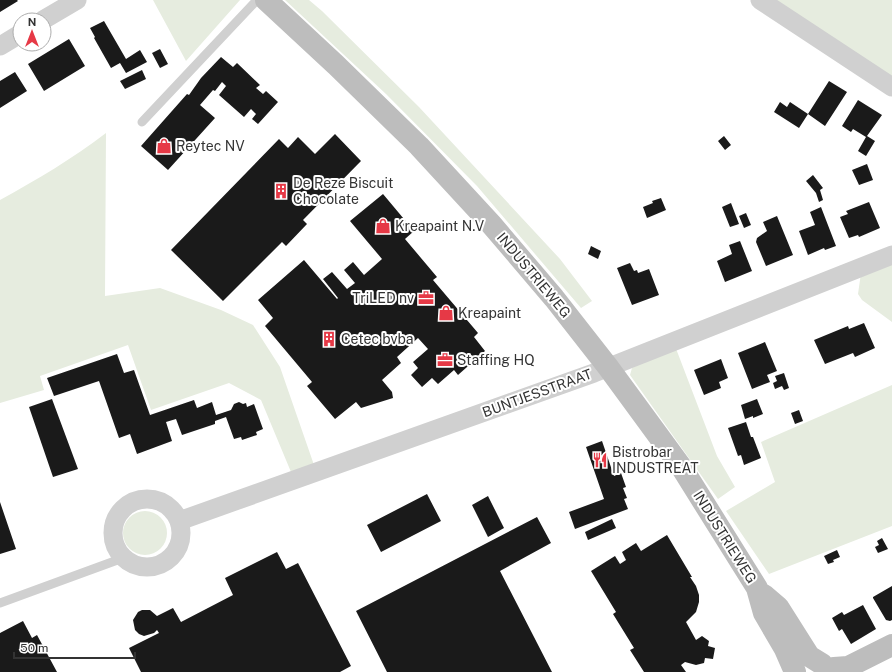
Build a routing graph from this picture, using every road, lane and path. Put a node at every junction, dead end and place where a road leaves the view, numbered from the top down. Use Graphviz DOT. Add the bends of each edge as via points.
graph roads {
  1 [pos="77,0"];
  2 [pos="257,0"];
  3 [pos="266,0"];
  4 [pos="760,0"];
  5 [pos="52,15"];
  6 [pos="12,39"];
  7 [pos="0,46"];
  8 [pos="892,88"];
  9 [pos="142,122"];
  10 [pos="892,256"];
  11 [pos="608,367"];
  12 [pos="179,521"];
  13 [pos="123,558"];
  14 [pos="757,588"];
  15 [pos="0,603"];
  16 [pos="892,645"];
  17 [pos="892,660"];
  18 [pos="832,668"];
  19 [pos="796,672"];
  20 [pos="802,672"];
  21 [pos="873,672"];
  1 -- 5 [label="street"];
  2 -- 9 [label="lane"];
  3 -- 11 [label="main road, INDUSTRIEWEG" via="336,64 419,146 491,224"];
  4 -- 8 [label="street"];
  6 -- 7 [label="street"];
  10 -- 11 [label="street, BUNTJESSTRAAT"];
  11 -- 12 [label="street, BUNTJESSTRAAT"];
  11 -- 14 [label="main road, INDUSTRIEWEG" via="682,468"];
  12 -- 13 [label="street" via="179,544 166,562 144,567"];
  12 -- 13 [label="street" via="170,508 155,500 144,499 128,504 117,516 113,527 116,549"];
  13 -- 15 [label="lane"];
  14 -- 18 [label="main road, INDUSTRIEWEG" via="778,607 809,656"];
  14 -- 19 [label="main road, INDUSTRIEWEG" via="764,613"];
  16 -- 18 [label="main road" via="848,667"];
  17 -- 21 [label="main road"];
  18 -- 20 [label="main road" via="808,668"];
}
